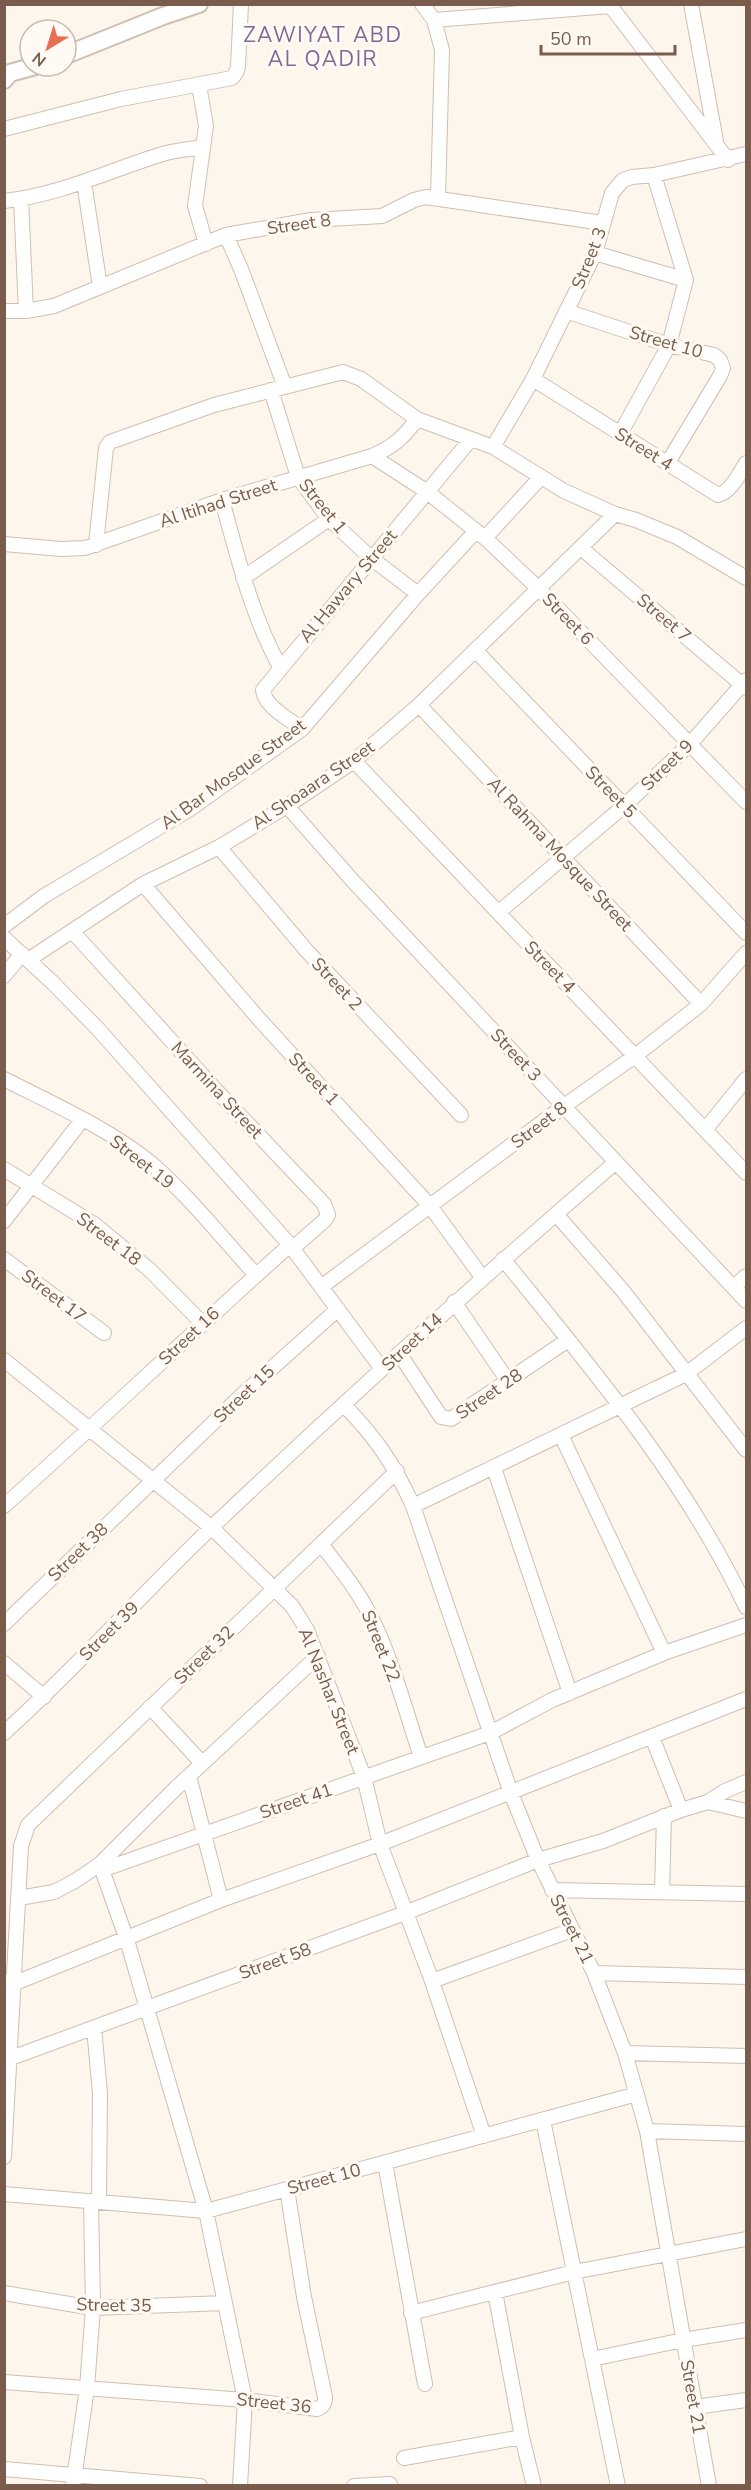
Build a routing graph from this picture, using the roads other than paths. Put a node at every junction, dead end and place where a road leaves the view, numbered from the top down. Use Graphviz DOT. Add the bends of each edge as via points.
graph roads {
  1 [pos="198,4"];
  2 [pos="240,4"];
  3 [pos="422,4"];
  4 [pos="692,4"];
  5 [pos="609,5"];
  6 [pos="434,20"];
  7 [pos="78,50"];
  8 [pos="199,85"];
  9 [pos="4,129"];
  10 [pos="717,146"];
  11 [pos="203,147"];
  12 [pos="746,158"];
  13 [pos="728,160"];
  14 [pos="654,175"];
  15 [pos="84,182"];
  16 [pos="438,198"];
  17 [pos="21,199"];
  18 [pos="4,201"];
  19 [pos="603,223"];
  20 [pos="226,235"];
  21 [pos="206,244"];
  22 [pos="595,253"];
  23 [pos="686,280"];
  24 [pos="100,287"];
  25 [pos="4,311"];
  26 [pos="26,311"];
  27 [pos="566,311"];
  28 [pos="669,345"];
  29 [pos="533,379"];
  30 [pos="278,389"];
  31 [pos="417,419"];
  32 [pos="620,434"];
  33 [pos="471,439"];
  34 [pos="493,447"];
  35 [pos="372,456"];
  36 [pos="747,463"];
  37 [pos="667,464"];
  38 [pos="298,477"];
  39 [pos="541,477"];
  40 [pos="426,491"];
  41 [pos="222,500"];
  42 [pos="615,514"];
  43 [pos="329,519"];
  44 [pos="481,535"];
  45 [pos="4,544"];
  46 [pos="96,545"];
  47 [pos="581,548"];
  48 [pos="371,558"];
  49 [pos="243,578"];
  50 [pos="747,578"];
  51 [pos="540,590"];
  52 [pos="418,594"];
  53 [pos="476,651"];
  54 [pos="280,667"];
  55 [pos="745,684"];
  56 [pos="419,705"];
  57 [pos="302,729"];
  58 [pos="690,744"];
  59 [pos="354,761"];
  60 [pos="747,802"];
  61 [pos="287,806"];
  62 [pos="624,806"];
  63 [pos="219,847"];
  64 [pos="563,858"];
  65 [pos="142,884"];
  66 [pos="498,912"];
  67 [pos="4,926"];
  68 [pos="72,931"];
  69 [pos="747,933"];
  70 [pos="4,938"];
  71 [pos="747,953"];
  72 [pos="25,957"];
  73 [pos="4,976"];
  74 [pos="701,1004"];
  75 [pos="635,1056"];
  76 [pos="4,1078"];
  77 [pos="747,1079"];
  78 [pos="564,1106"];
  79 [pos="461,1115"];
  80 [pos="82,1120"];
  81 [pos="705,1130"];
  82 [pos="616,1162"];
  83 [pos="4,1169"];
  84 [pos="747,1173"];
  85 [pos="32,1185"];
  86 [pos="430,1206"];
  87 [pos="556,1214"];
  88 [pos="4,1221"];
  89 [pos="292,1247"];
  90 [pos="4,1259"];
  91 [pos="503,1259"];
  92 [pos="256,1275"];
  93 [pos="747,1276"];
  94 [pos="482,1277"];
  95 [pos="321,1287"];
  96 [pos="734,1287"];
  97 [pos="747,1301"];
  98 [pos="454,1302"];
  99 [pos="338,1309"];
  100 [pos="202,1323"];
  101 [pos="747,1328"];
  102 [pos="104,1333"];
  103 [pos="568,1340"];
  104 [pos="399,1353"];
  105 [pos="4,1360"];
  106 [pos="382,1369"];
  107 [pos="686,1374"];
  108 [pos="508,1381"];
  109 [pos="344,1405"];
  110 [pos="622,1406"];
  111 [pos="90,1430"];
  112 [pos="561,1435"];
  113 [pos="747,1450"];
  114 [pos="494,1468"];
  115 [pos="397,1471"];
  116 [pos="153,1481"];
  117 [pos="4,1506"];
  118 [pos="413,1506"];
  119 [pos="212,1528"];
  120 [pos="321,1545"];
  121 [pos="274,1588"];
  122 [pos="747,1607"];
  123 [pos="4,1624"];
  124 [pos="747,1625"];
  125 [pos="664,1653"];
  126 [pos="318,1656"];
  127 [pos="4,1663"];
  128 [pos="570,1693"];
  129 [pos="44,1697"];
  130 [pos="747,1699"];
  131 [pos="150,1707"];
  132 [pos="490,1733"];
  133 [pos="4,1734"];
  134 [pos="652,1737"];
  135 [pos="421,1757"];
  136 [pos="202,1763"];
  137 [pos="189,1776"];
  138 [pos="364,1778"];
  139 [pos="747,1782"];
  140 [pos="511,1793"];
  141 [pos="708,1802"];
  142 [pos="681,1810"];
  143 [pos="747,1811"];
  144 [pos="664,1816"];
  145 [pos="202,1834"];
  146 [pos="380,1844"];
  147 [pos="538,1860"];
  148 [pos="101,1867"];
  149 [pos="552,1890"];
  150 [pos="662,1892"];
  151 [pos="747,1894"];
  152 [pos="19,1898"];
  153 [pos="221,1900"];
  154 [pos="405,1913"];
  155 [pos="572,1930"];
  156 [pos="127,1940"];
  157 [pos="594,1973"];
  158 [pos="747,1977"];
  159 [pos="432,1981"];
  160 [pos="10,1982"];
  161 [pos="147,2008"];
  162 [pos="94,2028"];
  163 [pos="625,2053"];
  164 [pos="747,2056"];
  165 [pos="9,2067"];
  166 [pos="637,2094"];
  167 [pos="543,2120"];
  168 [pos="647,2130"];
  169 [pos="747,2134"];
  170 [pos="484,2136"];
  171 [pos="4,2157"];
  172 [pos="385,2163"];
  173 [pos="287,2189"];
  174 [pos="4,2194"];
  175 [pos="95,2202"];
  176 [pos="206,2211"];
  177 [pos="747,2239"];
  178 [pos="668,2253"];
  179 [pos="574,2272"];
  180 [pos="495,2292"];
  181 [pos="4,2293"];
  182 [pos="225,2303"];
  183 [pos="93,2308"];
  184 [pos="411,2313"];
  185 [pos="747,2330"];
  186 [pos="683,2340"];
  187 [pos="592,2359"];
  188 [pos="4,2382"];
  189 [pos="424,2384"];
  190 [pos="87,2388"];
  191 [pos="245,2400"];
  192 [pos="747,2400"];
  193 [pos="695,2407"];
  194 [pos="522,2437"];
  195 [pos="404,2458"];
  196 [pos="4,2469"];
  197 [pos="74,2480"];
  198 [pos="390,2484"];
  199 [pos="200,2486"];
  200 [pos="240,2486"];
  201 [pos="354,2486"];
  202 [pos="534,2486"];
  203 [pos="618,2486"];
  204 [pos="709,2486"];
  1 -- 7 [label="street"];
  2 -- 8 [label="street" via="236,73 226,81"];
  3 -- 6 [label="street"];
  4 -- 10 [label="street"];
  5 -- 6 [label="street"];
  5 -- 10 [label="street"];
  6 -- 16 [label="street" via="442,50"];
  8 -- 9 [label="street" via="121,99"];
  8 -- 11 [label="street" via="206,115"];
  10 -- 13 [label="street"];
  11 -- 15 [label="street" via="168,153"];
  11 -- 21 [label="street" via="195,206"];
  12 -- 13 [label="street, Street 3"];
  13 -- 14 [label="street, Street 3"];
  14 -- 19 [label="street, Street 3" via="632,177 616,186"];
  14 -- 23 [label="street"];
  15 -- 17 [label="street"];
  15 -- 24 [label="street"];
  16 -- 19 [label="street, Street 8"];
  16 -- 20 [label="street, Street 8" via="414,200 382,216 311,220"];
  17 -- 18 [label="street"];
  17 -- 26 [label="street"];
  19 -- 22 [label="street, Street 3"];
  20 -- 21 [label="street, Street 8"];
  20 -- 30 [label="street, Street 1" via="241,269"];
  21 -- 24 [label="street, Street 8"];
  22 -- 23 [label="street"];
  22 -- 27 [label="street, Street 3"];
  23 -- 28 [label="street"];
  24 -- 26 [label="street, Street 8" via="54,306"];
  25 -- 26 [label="street, Street 8"];
  27 -- 28 [label="street, Street 10"];
  27 -- 29 [label="street, Street 3"];
  28 -- 32 [label="street"];
  28 -- 37 [label="street, Street 10" via="714,355 723,368"];
  29 -- 32 [label="street, Street 4"];
  29 -- 34 [label="street, Street 3"];
  30 -- 31 [label="street" via="334,374 353,374"];
  30 -- 38 [label="street, Street 1"];
  30 -- 46 [label="street" via="214,405 110,442 105,455"];
  31 -- 33 [label="street"];
  31 -- 35 [label="street, Al Itihad Street" via="391,448"];
  32 -- 37 [label="street, Street 4"];
  33 -- 34 [label="street"];
  33 -- 40 [label="street, Al Hawary Street"];
  34 -- 39 [label="street"];
  35 -- 38 [label="street, Al Itihad Street"];
  35 -- 40 [label="street, Street 6"];
  36 -- 37 [label="street, Street 4" via="729,489 718,495"];
  38 -- 41 [label="street, Al Itihad Street"];
  38 -- 43 [label="street, Street 1"];
  39 -- 42 [label="street"];
  39 -- 44 [label="street, Al Bar Mosque Street"];
  40 -- 44 [label="street, Street 6"];
  40 -- 48 [label="street, Al Hawary Street"];
  41 -- 46 [label="street, Al Itihad Street"];
  41 -- 49 [label="street"];
  42 -- 47 [label="street, Al Shoaara Street"];
  42 -- 50 [label="street" via="677,537"];
  43 -- 48 [label="street, Street 1"];
  43 -- 49 [label="street"];
  44 -- 51 [label="street, Street 6"];
  44 -- 52 [label="street, Al Bar Mosque Street"];
  45 -- 46 [label="street, Al Itihad Street" via="73,549"];
  47 -- 51 [label="street, Al Shoaara Street"];
  47 -- 55 [label="street, Street 7"];
  48 -- 52 [label="street, Street 1"];
  48 -- 54 [label="street, Al Hawary Street"];
  49 -- 54 [label="street" via="265,639"];
  51 -- 53 [label="street, Al Shoaara Street"];
  51 -- 58 [label="street, Street 6"];
  52 -- 57 [label="street, Al Bar Mosque Street"];
  53 -- 56 [label="street, Al Shoaara Street"];
  53 -- 62 [label="street, Street 5"];
  54 -- 57 [label="street, Al Hawary Street" via="263,690 263,697"];
  55 -- 58 [label="street, Street 9"];
  56 -- 59 [label="street, Al Shoaara Street"];
  56 -- 64 [label="street, Al Rahma Mosque Street"];
  57 -- 67 [label="street, Al Bar Mosque Street" via="190,809 36,902"];
  58 -- 60 [label="street, Street 6"];
  58 -- 62 [label="street, Street 9"];
  59 -- 61 [label="street, Al Shoaara Street"];
  59 -- 66 [label="street, Street 4"];
  61 -- 63 [label="street, Al Shoaara Street"];
  61 -- 78 [label="street, Street 3"];
  62 -- 64 [label="street, Street 9"];
  62 -- 69 [label="street, Street 5"];
  63 -- 65 [label="street, Al Shoaara Street"];
  63 -- 79 [label="street, Street 2" via="306,950"];
  64 -- 66 [label="street, Street 9"];
  64 -- 74 [label="street, Al Rahma Mosque Street"];
  65 -- 68 [label="street, Al Shoaara Street"];
  65 -- 86 [label="street, Street 1"];
  66 -- 75 [label="street, Street 4"];
  68 -- 72 [label="street, Al Shoaara Street"];
  68 -- 89 [label="street, Marmina Street" via="324,1204 328,1215"];
  70 -- 72 [label="street"];
  71 -- 74 [label="street, Street 8"];
  72 -- 73 [label="street"];
  72 -- 89 [label="street" via="98,1029"];
  74 -- 75 [label="street, Street 8"];
  75 -- 78 [label="street, Street 8"];
  75 -- 81 [label="street, Street 4"];
  76 -- 80 [label="street, Street 19"];
  77 -- 81 [label="street"];
  78 -- 82 [label="street, Street 3"];
  78 -- 86 [label="street, Street 8"];
  80 -- 85 [label="street"];
  80 -- 92 [label="street, Street 19" via="151,1164"];
  81 -- 84 [label="street, Street 4"];
  82 -- 87 [label="street, Street 14"];
  82 -- 96 [label="street, Street 3"];
  83 -- 85 [label="street, Street 18"];
  85 -- 88 [label="street"];
  85 -- 100 [label="street, Street 18" via="94,1224 151,1271"];
  86 -- 94 [label="street, Street 1"];
  86 -- 95 [label="street, Street 8"];
  87 -- 91 [label="street, Street 14"];
  87 -- 107 [label="street"];
  89 -- 92 [label="street, Street 16"];
  89 -- 95 [label="street"];
  90 -- 102 [label="street, Street 17"];
  91 -- 94 [label="street, Street 14"];
  91 -- 103 [label="street"];
  92 -- 100 [label="street, Street 16"];
  93 -- 96 [label="street"];
  94 -- 98 [label="street, Street 14"];
  95 -- 99 [label="street"];
  96 -- 97 [label="street, Street 3"];
  98 -- 104 [label="street, Street 14"];
  98 -- 108 [label="street"];
  99 -- 106 [label="street"];
  99 -- 116 [label="street, Street 15"];
  100 -- 111 [label="street, Street 16"];
  101 -- 107 [label="street"];
  103 -- 108 [label="street, Street 28"];
  103 -- 110 [label="street"];
  104 -- 106 [label="street, Street 14"];
  104 -- 108 [label="street, Street 28" via="446,1419 456,1417"];
  105 -- 111 [label="street, Al Nashar Street"];
  106 -- 109 [label="street, Street 14"];
  107 -- 110 [label="street"];
  107 -- 113 [label="street"];
  109 -- 115 [label="street, Street 21" via="373,1434"];
  109 -- 119 [label="street, Street 14"];
  110 -- 112 [label="street"];
  110 -- 122 [label="street" via="683,1495"];
  111 -- 116 [label="street, Al Nashar Street"];
  111 -- 117 [label="street, Street 16"];
  112 -- 114 [label="street"];
  112 -- 125 [label="street"];
  114 -- 118 [label="street"];
  114 -- 128 [label="street"];
  115 -- 118 [label="street, Street 21"];
  115 -- 120 [label="street, Street 32"];
  116 -- 119 [label="street, Al Nashar Street"];
  116 -- 123 [label="street, Street 38"];
  118 -- 132 [label="street, Street 21"];
  119 -- 121 [label="street, Al Nashar Street"];
  119 -- 129 [label="street, Street 39"];
  120 -- 121 [label="street, Street 32"];
  120 -- 135 [label="street, Street 22" via="369,1612"];
  121 -- 126 [label="street, Al Nashar Street" via="292,1606"];
  121 -- 131 [label="street, Street 32"];
  124 -- 125 [label="street, Street 41"];
  125 -- 128 [label="street, Street 41"];
  126 -- 136 [label="street"];
  126 -- 138 [label="street, Al Nashar Street"];
  127 -- 129 [label="street"];
  128 -- 132 [label="street, Street 41"];
  129 -- 133 [label="street, Street 39"];
  130 -- 134 [label="street"];
  131 -- 136 [label="street"];
  131 -- 152 [label="street, Street 32" via="28,1825 21,1846"];
  132 -- 135 [label="street, Street 41"];
  132 -- 140 [label="street, Street 21"];
  134 -- 140 [label="street"];
  134 -- 142 [label="street"];
  135 -- 138 [label="street, Street 41"];
  136 -- 137 [label="street"];
  137 -- 145 [label="street"];
  137 -- 148 [label="street"];
  138 -- 145 [label="street, Street 41"];
  138 -- 146 [label="street, Al Nashar Street"];
  139 -- 141 [label="street, Street 58"];
  140 -- 146 [label="street"];
  140 -- 147 [label="street, Street 21"];
  141 -- 142 [label="street, Street 58"];
  141 -- 143 [label="street"];
  142 -- 144 [label="street, Street 58"];
  144 -- 147 [label="street, Street 58" via="603,1841"];
  144 -- 150 [label="street"];
  145 -- 148 [label="street, Street 41"];
  145 -- 153 [label="street"];
  146 -- 153 [label="street"];
  146 -- 154 [label="street, Al Nashar Street"];
  147 -- 149 [label="street, Street 21"];
  147 -- 154 [label="street, Street 58"];
  148 -- 152 [label="street" via="54,1892"];
  148 -- 156 [label="street"];
  149 -- 150 [label="street"];
  149 -- 155 [label="street, Street 21"];
  150 -- 151 [label="street"];
  152 -- 160 [label="street"];
  153 -- 156 [label="street"];
  154 -- 159 [label="street, Al Nashar Street"];
  154 -- 161 [label="street, Street 58"];
  155 -- 157 [label="street, Street 21"];
  155 -- 159 [label="street"];
  156 -- 160 [label="street"];
  156 -- 161 [label="street"];
  157 -- 158 [label="street"];
  157 -- 163 [label="street, Street 21"];
  159 -- 170 [label="street, Al Nashar Street"];
  160 -- 165 [label="street"];
  161 -- 162 [label="street, Street 58"];
  161 -- 176 [label="street"];
  162 -- 165 [label="street, Street 58"];
  162 -- 175 [label="street" via="100,2092"];
  163 -- 164 [label="street"];
  163 -- 166 [label="street, Street 21"];
  165 -- 171 [label="street"];
  166 -- 167 [label="street, Street 10"];
  166 -- 168 [label="street, Street 21"];
  167 -- 170 [label="street, Street 10"];
  167 -- 179 [label="street"];
  168 -- 169 [label="street"];
  168 -- 178 [label="street, Street 21"];
  170 -- 172 [label="street, Street 10"];
  172 -- 173 [label="street, Street 10"];
  172 -- 184 [label="street"];
  173 -- 176 [label="street, Street 10"];
  173 -- 191 [label="street, Street 36" via="325,2402 317,2409"];
  174 -- 175 [label="street, Street 10"];
  175 -- 176 [label="street, Street 10"];
  175 -- 183 [label="street"];
  176 -- 182 [label="street"];
  177 -- 178 [label="street"];
  178 -- 179 [label="street"];
  178 -- 186 [label="street, Street 21"];
  179 -- 180 [label="street"];
  179 -- 187 [label="street"];
  180 -- 184 [label="street"];
  180 -- 194 [label="street"];
  181 -- 183 [label="street, Street 35"];
  182 -- 183 [label="street, Street 35"];
  182 -- 191 [label="street"];
  183 -- 190 [label="street"];
  184 -- 189 [label="street"];
  185 -- 186 [label="street"];
  186 -- 187 [label="street"];
  186 -- 193 [label="street, Street 21"];
  187 -- 203 [label="street"];
  188 -- 190 [label="street, Street 36"];
  190 -- 191 [label="street, Street 36"];
  190 -- 197 [label="street"];
  191 -- 200 [label="street"];
  192 -- 193 [label="street"];
  193 -- 204 [label="street, Street 21"];
  194 -- 195 [label="street"];
  194 -- 202 [label="street"];
  196 -- 197 [label="street"];
  197 -- 199 [label="street"];
  198 -- 201 [label="street"];
}
